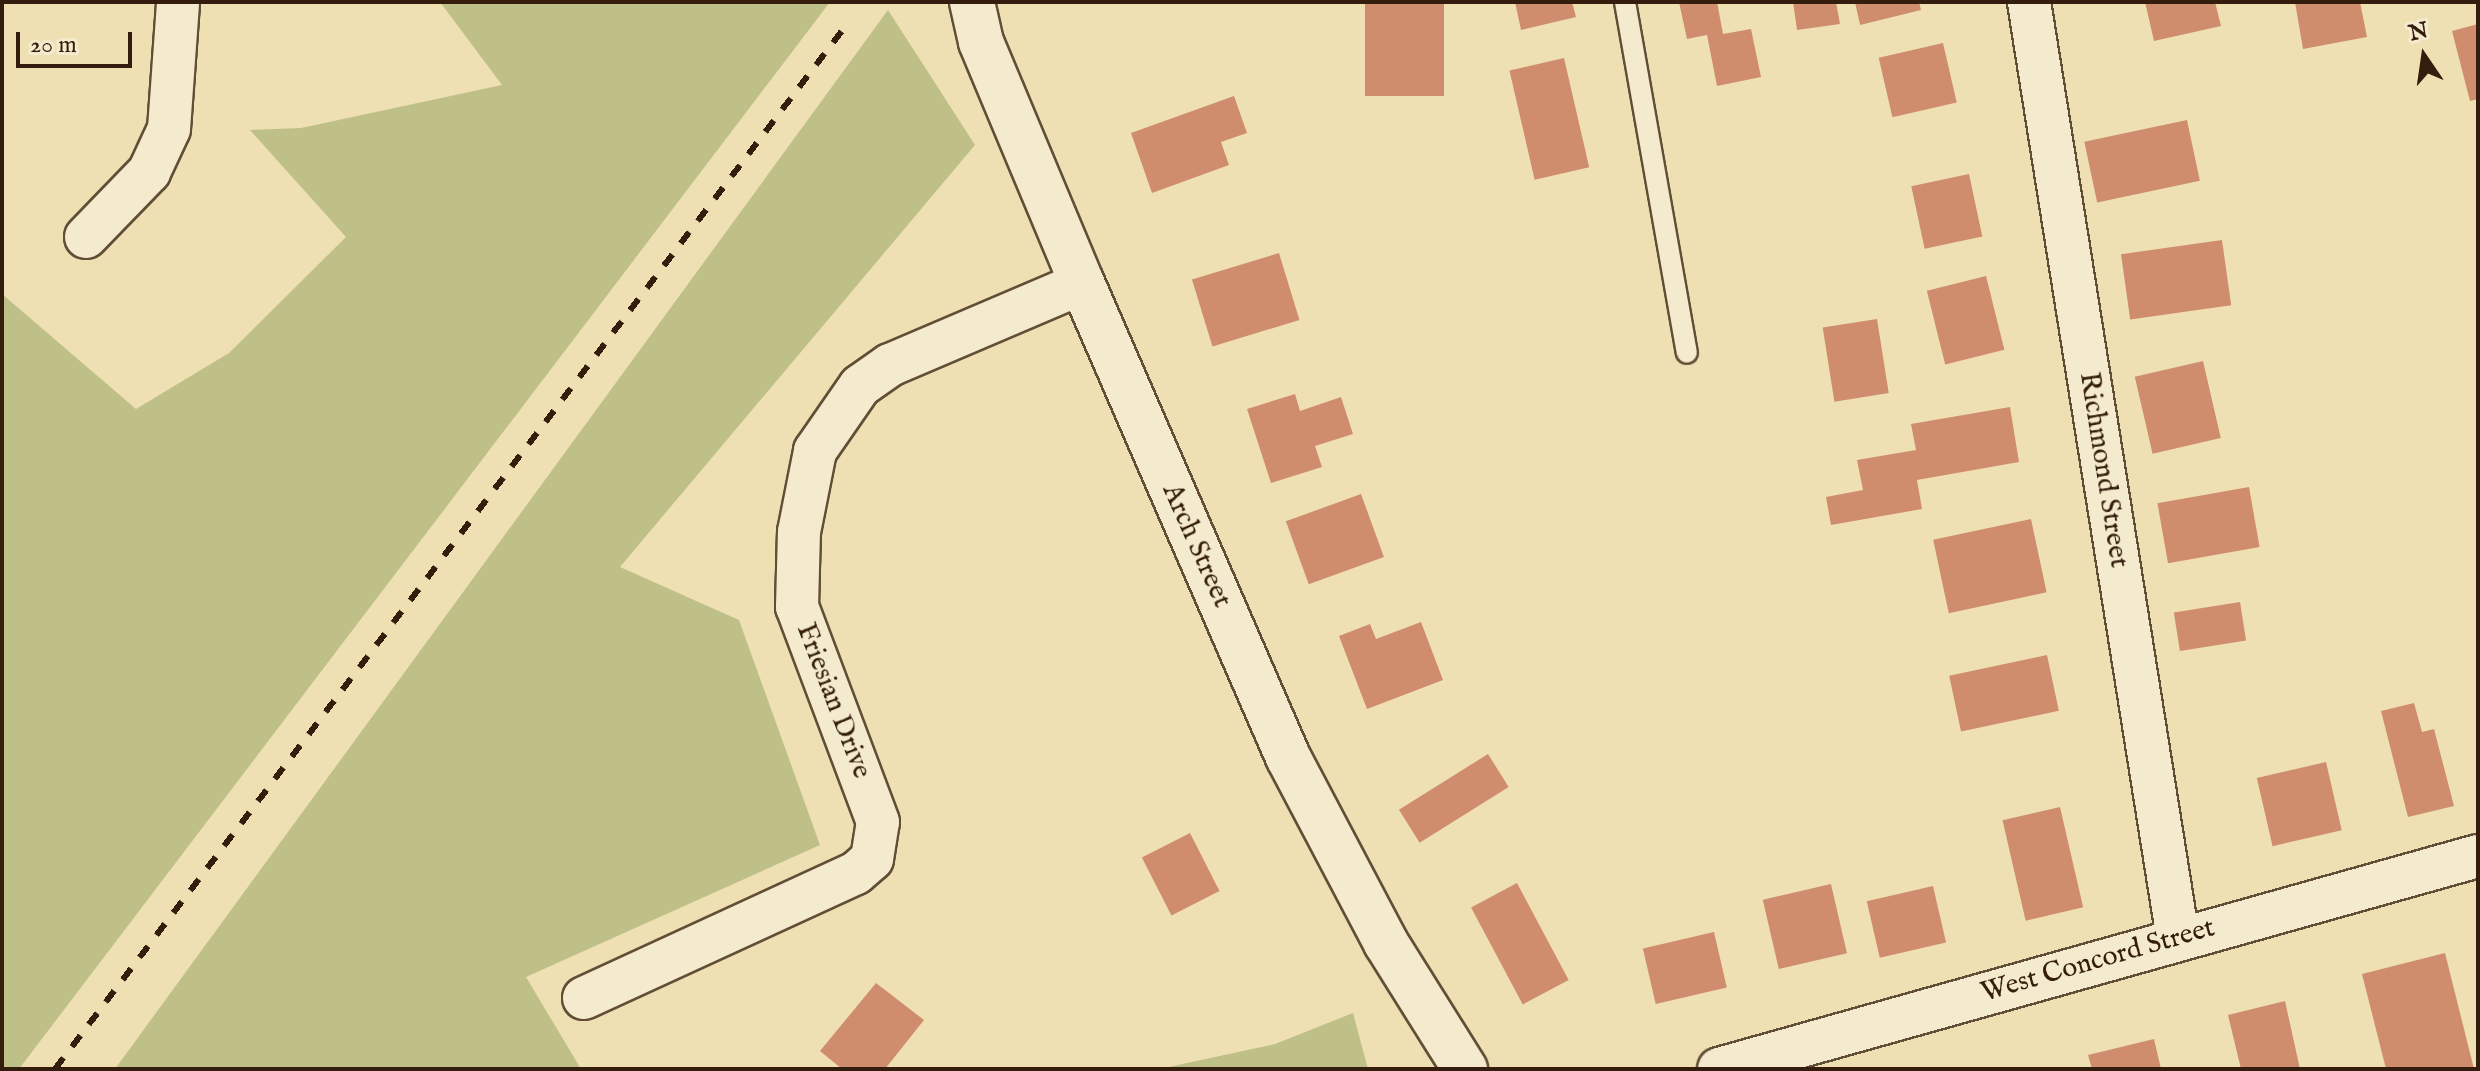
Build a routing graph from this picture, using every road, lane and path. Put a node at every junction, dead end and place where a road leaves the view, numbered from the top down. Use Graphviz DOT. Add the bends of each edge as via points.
graph roads {
  1 [pos="178,2"];
  2 [pos="972,2"];
  3 [pos="1625,2"];
  4 [pos="2029,2"];
  5 [pos="86,237"];
  6 [pos="1082,283"];
  7 [pos="1687,353"];
  8 [pos="2478,856"];
  9 [pos="2178,938"];
  10 [pos="584,998"];
  11 [pos="1465,1069"];
  12 [pos="1719,1069"];
  1 -- 5 [label="street" via="169,129 149,172"];
  2 -- 6 [label="street, Arch Street" via="981,42"];
  3 -- 7 [label="lane"];
  4 -- 9 [label="street, Richmond Street"];
  6 -- 10 [label="street, Friesian Drive" via="890,365 860,386 815,451 799,532 797,607 878,822 872,859 856,873"];
  6 -- 11 [label="street, Arch Street" via="1288,757 1386,943"];
  8 -- 9 [label="street, West Concord Street"];
  9 -- 12 [label="street, West Concord Street"];
}
